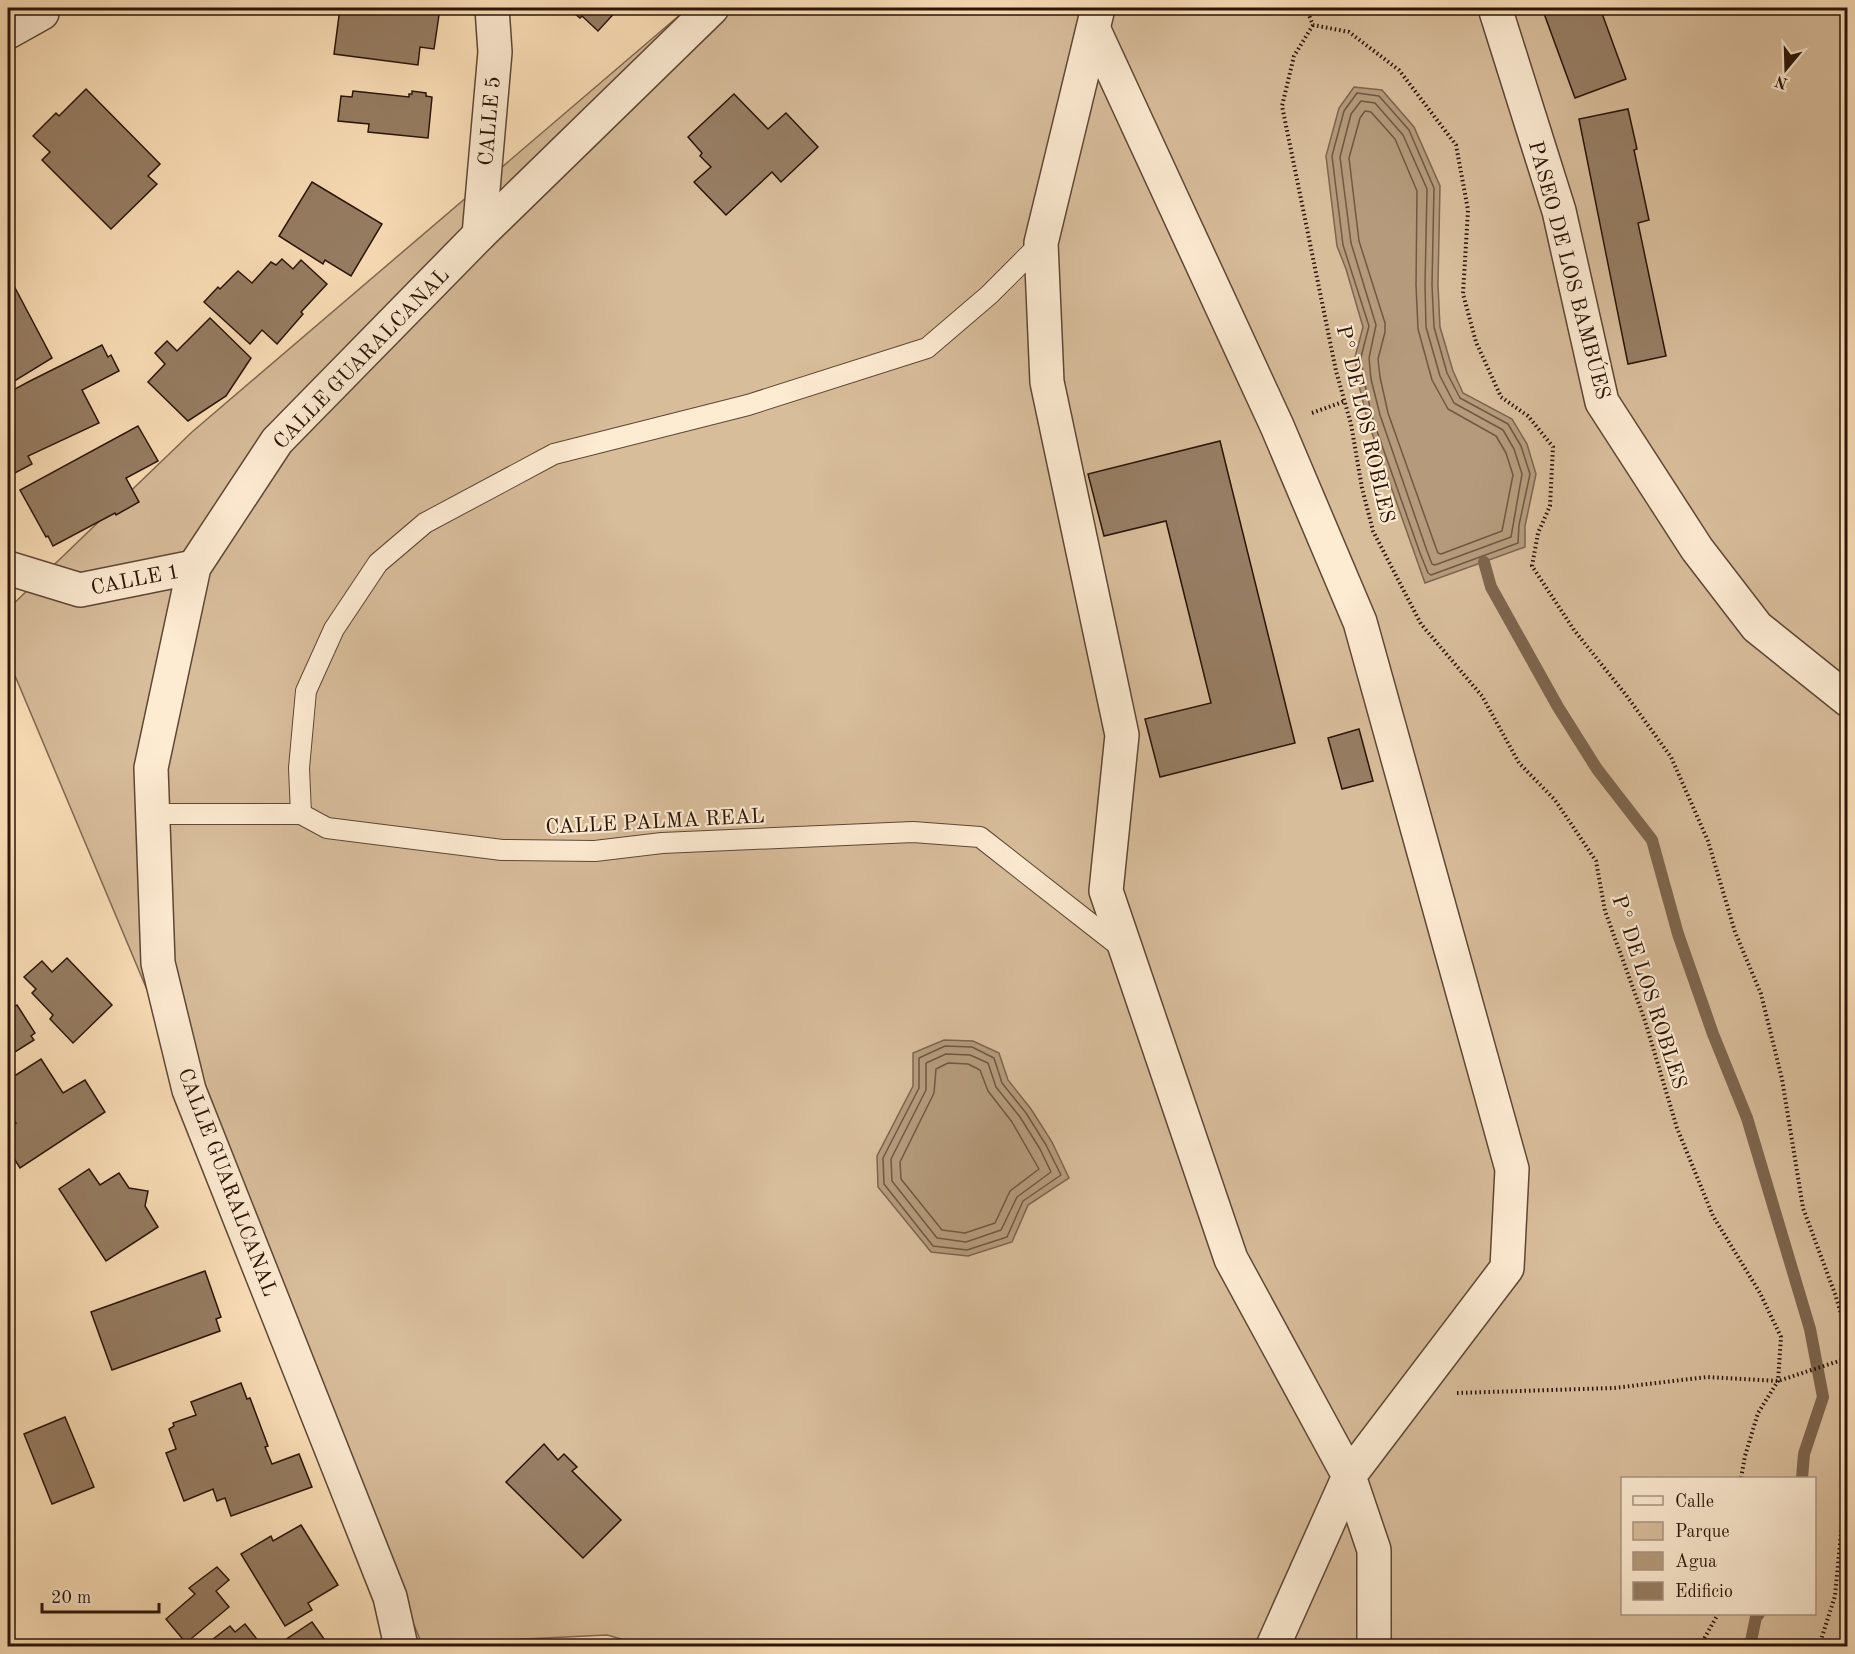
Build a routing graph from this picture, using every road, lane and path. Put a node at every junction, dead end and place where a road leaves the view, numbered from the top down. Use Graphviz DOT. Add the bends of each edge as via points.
graph roads {
  1 [pos="492,8"];
  2 [pos="712,8"];
  3 [pos="1306,8"];
  4 [pos="1495,8"];
  5 [pos="42,13"];
  6 [pos="1096,19"];
  7 [pos="1313,25"];
  8 [pos="8,32"];
  9 [pos="479,235"];
  10 [pos="1041,243"];
  11 [pos="194,567"];
  12 [pos="8,568"];
  13 [pos="1848,700"];
  14 [pos="153,814"];
  15 [pos="301,814"];
  16 [pos="1126,951"];
  17 [pos="1848,1336"];
  18 [pos="1848,1358"];
  19 [pos="1778,1381"];
  20 [pos="1417,1387"];
  21 [pos="1848,1460"];
  22 [pos="1349,1476"];
  23 [pos="1741,1477"];
  24 [pos="1717,1615"];
  25 [pos="400,1647"];
  26 [pos="1273,1647"];
  27 [pos="1374,1647"];
  28 [pos="1700,1647"];
  29 [pos="1819,1647"];
  1 -- 9 [label="street, CALLE 5" via="495,52"];
  2 -- 9 [label="street, CALLE GUARALCANAL"];
  3 -- 7 [label="path"];
  4 -- 13 [label="street, PASEO DE LOS BAMBÚES" via="1559,211 1602,402 1697,549 1757,627"];
  5 -- 8 [label="street"];
  6 -- 10 [label="street"];
  6 -- 20 [label="street" via="1360,622 1512,1169 1507,1268"];
  7 -- 17 [label="path" via="1349,32 1399,70 1456,145 1468,210 1463,294 1476,342 1501,397 1528,416 1554,447 1550,506 1538,533 1532,566 1574,630 1671,758 1708,840 1736,932 1761,994 1782,1078 1803,1208"];
  7 -- 19 [label="path, P° DE LOS ROBLES" via="1294,56 1282,106 1373,531 1421,624 1482,696 1519,763 1555,800 1596,861 1605,911 1645,1021 1677,1128 1713,1216 1782,1337"];
  9 -- 11 [label="street, CALLE GUARALCANAL" via="277,441"];
  10 -- 15 [label="lane" via="989,296 927,348 748,405 555,454 425,523 378,563 334,629 306,691 299,768"];
  10 -- 16 [label="street" via="1047,382 1122,735 1106,891"];
  11 -- 12 [label="street, CALLE 1" via="80,590"];
  11 -- 14 [label="street, CALLE GUARALCANAL" via="151,768"];
  14 -- 15 [label="lane, CALLE PALMA REAL"];
  14 -- 25 [label="street, CALLE GUARALCANAL" via="159,963 189,1090 390,1597"];
  15 -- 16 [label="lane, CALLE PALMA REAL" via="327,828 502,850 595,851 662,843 913,832 980,837"];
  16 -- 22 [label="street" via="1232,1259"];
  18 -- 19 [label="path"];
  19 -- 20 [label="path" via="1707,1377 1614,1388 1455,1393"];
  19 -- 23 [label="path" via="1758,1413"];
  20 -- 22 [label="street"];
  21 -- 29 [label="path" via="1835,1596"];
  22 -- 26 [label="street"];
  22 -- 27 [label="street" via="1374,1550"];
  24 -- 28 [label="path"];
}
